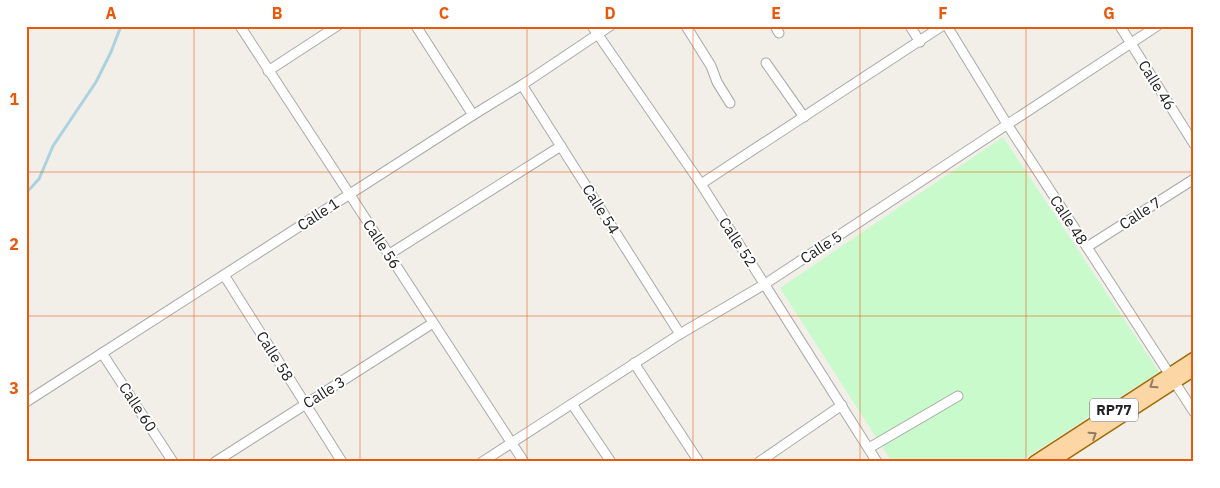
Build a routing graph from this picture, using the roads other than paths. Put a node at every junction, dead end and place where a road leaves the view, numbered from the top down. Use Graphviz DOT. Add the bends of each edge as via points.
graph roads {
  1 [pos="240,26"];
  2 [pos="337,26"];
  3 [pos="416,26"];
  4 [pos="610,26"];
  5 [pos="686,26"];
  6 [pos="910,26"];
  7 [pos="942,26"];
  8 [pos="947,26"];
  9 [pos="1120,26"];
  10 [pos="1157,26"];
  11 [pos="595,30"];
  12 [pos="920,42"];
  13 [pos="1130,43"];
  14 [pos="766,63"];
  15 [pos="268,71"];
  16 [pos="522,85"];
  17 [pos="730,103"];
  18 [pos="473,115"];
  19 [pos="804,117"];
  20 [pos="1007,124"];
  21 [pos="1194,144"];
  22 [pos="561,146"];
  23 [pos="1194,178"];
  24 [pos="701,184"];
  25 [pos="349,194"];
  26 [pos="1087,247"];
  27 [pos="388,255"];
  28 [pos="224,275"];
  29 [pos="765,284"];
  30 [pos="433,323"];
  31 [pos="680,334"];
  32 [pos="102,353"];
  33 [pos="1194,358"];
  34 [pos="634,364"];
  35 [pos="1194,370"];
  36 [pos="1172,378"];
  37 [pos="958,396"];
  38 [pos="26,402"];
  39 [pos="305,404"];
  40 [pos="572,404"];
  41 [pos="842,406"];
  42 [pos="1194,412"];
  43 [pos="511,443"];
  44 [pos="869,448"];
  45 [pos="1049,459"];
  46 [pos="173,462"];
  47 [pos="215,462"];
  48 [pos="342,462"];
  49 [pos="482,462"];
  50 [pos="524,462"];
  51 [pos="611,462"];
  52 [pos="699,462"];
  53 [pos="759,462"];
  54 [pos="877,462"];
  55 [pos="1034,462"];
  1 -- 15 [label="street, Calle 56"];
  2 -- 15 [label="street"];
  3 -- 18 [label="street"];
  4 -- 11 [label="street, Calle 1"];
  5 -- 17 [label="street"];
  6 -- 12 [label="street"];
  7 -- 12 [label="street"];
  8 -- 20 [label="street, Calle 48"];
  9 -- 13 [label="street, Calle 46"];
  10 -- 13 [label="street, Calle 5"];
  11 -- 16 [label="street, Calle 1"];
  11 -- 24 [label="street, Calle 52"];
  12 -- 19 [label="street"];
  13 -- 20 [label="street, Calle 5"];
  13 -- 21 [label="street, Calle 46"];
  14 -- 19 [label="street"];
  15 -- 25 [label="street, Calle 56"];
  16 -- 18 [label="street, Calle 1"];
  16 -- 22 [label="street, Calle 54"];
  18 -- 25 [label="street, Calle 1"];
  19 -- 24 [label="street"];
  20 -- 26 [label="street, Calle 48"];
  20 -- 29 [label="street, Calle 5"];
  22 -- 27 [label="street"];
  22 -- 31 [label="street, Calle 54"];
  23 -- 26 [label="street, Calle 7"];
  24 -- 29 [label="street, Calle 52"];
  25 -- 27 [label="street, Calle 56"];
  25 -- 28 [label="street, Calle 1"];
  26 -- 36 [label="street, Calle 48"];
  27 -- 30 [label="street, Calle 56"];
  28 -- 32 [label="street, Calle 1"];
  28 -- 39 [label="street, Calle 58"];
  29 -- 31 [label="street, Calle 5"];
  29 -- 41 [label="street, Calle 52"];
  30 -- 39 [label="street, Calle 3"];
  30 -- 43 [label="street, Calle 56"];
  31 -- 34 [label="street, Calle 5"];
  32 -- 38 [label="street, Calle 1"];
  32 -- 46 [label="street, Calle 60"];
  33 -- 36 [label="main road, RP77"];
  34 -- 40 [label="street, Calle 5"];
  34 -- 52 [label="street"];
  35 -- 36 [label="main road, RP77"];
  36 -- 42 [label="street, Calle 48"];
  36 -- 45 [label="main road, RP77"];
  37 -- 44 [label="street"];
  39 -- 47 [label="street, Calle 3"];
  39 -- 48 [label="street, Calle 58"];
  40 -- 43 [label="street, Calle 5"];
  40 -- 51 [label="street"];
  41 -- 44 [label="street, Calle 52"];
  41 -- 53 [label="street"];
  43 -- 49 [label="street, Calle 5"];
  43 -- 50 [label="street, Calle 56"];
  44 -- 54 [label="street, Calle 52"];
  45 -- 55 [label="main road, RP77"];
}
